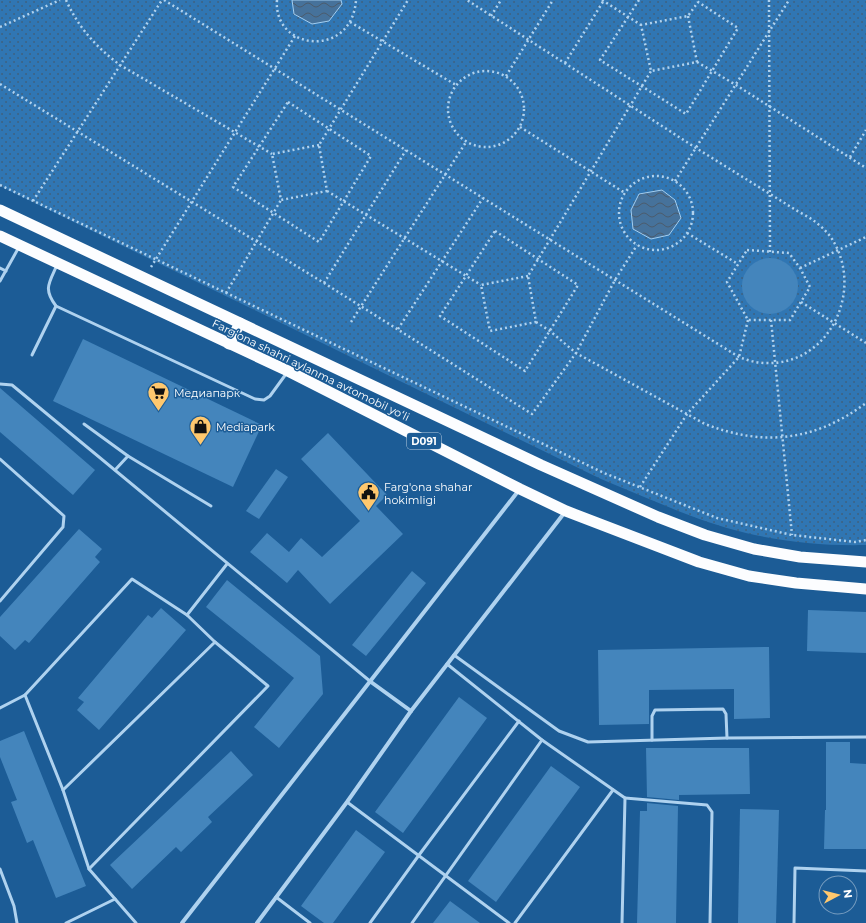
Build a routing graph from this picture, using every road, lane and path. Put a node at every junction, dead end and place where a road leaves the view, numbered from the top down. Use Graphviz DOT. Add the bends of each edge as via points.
graph roads {
  1 [pos="60,0"];
  2 [pos="66,0"];
  3 [pos="163,0"];
  4 [pos="277,0"];
  5 [pos="356,0"];
  6 [pos="408,0"];
  7 [pos="467,0"];
  8 [pos="501,0"];
  9 [pos="554,0"];
  10 [pos="603,0"];
  11 [pos="639,0"];
  12 [pos="769,0"];
  13 [pos="789,0"];
  14 [pos="696,1"];
  15 [pos="491,16"];
  16 [pos="628,16"];
  17 [pos="688,16"];
  18 [pos="350,22"];
  19 [pos="642,24"];
  20 [pos="0,27"];
  21 [pos="769,32"];
  22 [pos="295,36"];
  23 [pos="529,40"];
  24 [pos="382,41"];
  25 [pos="697,62"];
  26 [pos="565,63"];
  27 [pos="120,65"];
  28 [pos="275,68"];
  29 [pos="651,71"];
  30 [pos="712,71"];
  31 [pos="506,76"];
  32 [pos="0,84"];
  33 [pos="456,85"];
  34 [pos="736,85"];
  35 [pos="642,86"];
  36 [pos="630,105"];
  37 [pos="769,106"];
  38 [pos="341,109"];
  39 [pos="520,127"];
  40 [pos="328,128"];
  41 [pos="866,130"];
  42 [pos="77,132"];
  43 [pos="235,132"];
  44 [pos="466,142"];
  45 [pos="319,145"];
  46 [pos="259,146"];
  47 [pos="696,148"];
  48 [pos="406,150"];
  49 [pos="272,154"];
  50 [pos="850,157"];
  51 [pos="866,168"];
  52 [pos="590,172"];
  53 [pos="446,174"];
  54 [pos="675,181"];
  55 [pos="0,185"];
  56 [pos="327,191"];
  57 [pos="624,193"];
  58 [pos="770,194"];
  59 [pos="483,198"];
  60 [pos="281,200"];
  61 [pos="32,201"];
  62 [pos="343,201"];
  63 [pos="191,202"];
  64 [pos="0,210"];
  65 [pos="273,213"];
  66 [pos="366,215"];
  67 [pos="687,233"];
  68 [pos="0,236"];
  69 [pos="866,237"];
  70 [pos="405,238"];
  71 [pos="550,239"];
  72 [pos="256,242"];
  73 [pos="20,245"];
  74 [pos="637,245"];
  75 [pos="839,250"];
  76 [pos="770,252"];
  77 [pos="156,259"];
  78 [pos="538,259"];
  79 [pos="442,261"];
  80 [pos="58,264"];
  81 [pos="738,264"];
  82 [pos="0,268"];
  83 [pos="800,268"];
  84 [pos="6,271"];
  85 [pos="466,276"];
  86 [pos="528,276"];
  87 [pos="144,278"];
  88 [pos="615,280"];
  89 [pos="0,281"];
  90 [pos="324,283"];
  91 [pos="481,284"];
  92 [pos="226,293"];
  93 [pos="801,302"];
  94 [pos="56,306"];
  95 [pos="361,307"];
  96 [pos="748,320"];
  97 [pos="771,320"];
  98 [pos="351,322"];
  99 [pos="536,322"];
  100 [pos="240,323"];
  101 [pos="836,324"];
  102 [pos="398,329"];
  103 [pos="550,331"];
  104 [pos="866,343"];
  105 [pos="229,344"];
  106 [pos="576,353"];
  107 [pos="32,355"];
  108 [pos="739,357"];
  109 [pos="776,363"];
  110 [pos="288,371"];
  111 [pos="0,384"];
  112 [pos="866,403"];
  113 [pos="687,414"];
  114 [pos="84,424"];
  115 [pos="783,437"];
  116 [pos="128,456"];
  117 [pos="0,460"];
  118 [pos="115,470"];
  119 [pos="640,487"];
  120 [pos="520,489"];
  121 [pos="211,506"];
  122 [pos="566,511"];
  123 [pos="792,535"];
  124 [pos="866,540"];
  125 [pos="866,562"];
  126 [pos="227,564"];
  127 [pos="866,589"];
  128 [pos="0,602"];
  129 [pos="187,615"];
  130 [pos="215,642"];
  131 [pos="454,655"];
  132 [pos="447,664"];
  133 [pos="371,682"];
  134 [pos="25,695"];
  135 [pos="0,708"];
  136 [pos="411,711"];
  137 [pos="519,721"];
  138 [pos="866,737"];
  139 [pos="726,738"];
  140 [pos="542,740"];
  141 [pos="652,740"];
  142 [pos="63,790"];
  143 [pos="613,790"];
  144 [pos="625,798"];
  145 [pos="347,802"];
  146 [pos="418,855"];
  147 [pos="0,869"];
  148 [pos="89,869"];
  149 [pos="866,871"];
  150 [pos="446,875"];
  151 [pos="276,897"];
  152 [pos="115,899"];
  153 [pos="17,923"];
  154 [pos="66,923"];
  155 [pos="136,923"];
  156 [pos="182,923"];
  157 [pos="257,923"];
  158 [pos="310,923"];
  159 [pos="370,923"];
  160 [pos="412,923"];
  161 [pos="509,923"];
  162 [pos="515,923"];
  163 [pos="622,923"];
  164 [pos="710,923"];
  165 [pos="794,923"];
  1 -- 20 [label="path"];
  2 -- 27 [label="path" via="90,37"];
  3 -- 27 [label="path"];
  3 -- 28 [label="path"];
  4 -- 22 [label="path" via="278,14"];
  5 -- 18 [label="path"];
  6 -- 24 [label="path"];
  7 -- 15 [label="path"];
  8 -- 15 [label="path"];
  9 -- 23 [label="path"];
  10 -- 16 [label="path"];
  10 -- 26 [label="path"];
  11 -- 16 [label="path"];
  12 -- 21 [label="path"];
  13 -- 21 [label="path"];
  14 -- 17 [label="path"];
  14 -- 30 [label="path" via="738,28"];
  15 -- 23 [label="path"];
  16 -- 19 [label="path"];
  16 -- 35 [label="path" via="600,60"];
  17 -- 19 [label="path"];
  17 -- 25 [label="path"];
  18 -- 22 [label="path" via="341,34 323,41 309,41"];
  18 -- 24 [label="path"];
  19 -- 29 [label="path"];
  21 -- 34 [label="path"];
  21 -- 37 [label="path"];
  22 -- 28 [label="path"];
  23 -- 26 [label="path"];
  23 -- 31 [label="path"];
  24 -- 33 [label="path"];
  24 -- 38 [label="path"];
  25 -- 29 [label="path"];
  25 -- 30 [label="path"];
  26 -- 36 [label="path"];
  27 -- 42 [label="path"];
  27 -- 43 [label="path"];
  28 -- 38 [label="path"];
  28 -- 43 [label="path"];
  29 -- 35 [label="path"];
  30 -- 34 [label="path"];
  30 -- 35 [label="path" via="686,114"];
  31 -- 33 [label="path" via="498,72 480,71 463,78"];
  31 -- 39 [label="path" via="519,90 523,99 524,118"];
  32 -- 42 [label="path"];
  33 -- 44 [label="path" via="448,101 449,119 452,128"];
  34 -- 37 [label="path"];
  34 -- 47 [label="path"];
  35 -- 36 [label="path"];
  36 -- 47 [label="path"];
  36 -- 52 [label="path"];
  37 -- 50 [label="path"];
  37 -- 58 [label="path"];
  38 -- 40 [label="path"];
  38 -- 48 [label="path"];
  39 -- 44 [label="path" via="515,135 500,146 482,148"];
  39 -- 52 [label="path"];
  40 -- 45 [label="path"];
  40 -- 46 [label="path" via="288,102"];
  40 -- 62 [label="path" via="371,156"];
  41 -- 50 [label="path"];
  42 -- 61 [label="path"];
  42 -- 63 [label="path"];
  43 -- 46 [label="path"];
  43 -- 63 [label="path"];
  44 -- 53 [label="path"];
  45 -- 49 [label="path"];
  45 -- 56 [label="path"];
  46 -- 49 [label="path"];
  46 -- 65 [label="path" via="233,187"];
  47 -- 54 [label="path"];
  47 -- 58 [label="path"];
  48 -- 53 [label="path"];
  48 -- 66 [label="path"];
  49 -- 60 [label="path"];
  50 -- 51 [label="path"];
  52 -- 57 [label="path"];
  52 -- 71 [label="path"];
  53 -- 59 [label="path"];
  53 -- 70 [label="path"];
  54 -- 57 [label="path" via="663,176 649,176 633,183"];
  54 -- 67 [label="path" via="688,193 692,202 692,220"];
  55 -- 61 [label="path"];
  56 -- 60 [label="path"];
  56 -- 62 [label="path"];
  57 -- 74 [label="path" via="619,206 620,224"];
  58 -- 75 [label="path" via="811,218 831,237"];
  58 -- 76 [label="path"];
  59 -- 71 [label="path"];
  59 -- 79 [label="path"];
  60 -- 65 [label="path"];
  61 -- 77 [label="path"];
  62 -- 65 [label="path" via="319,242"];
  62 -- 66 [label="path"];
  63 -- 72 [label="path"];
  63 -- 77 [label="path"];
  64 -- 87 [label="highway, Fargʻona shahri aylanma avtomobil yoʻli / D091"];
  65 -- 72 [label="path"];
  66 -- 70 [label="path"];
  66 -- 90 [label="path"];
  67 -- 74 [label="path" via="679,242 663,250"];
  67 -- 81 [label="path"];
  68 -- 73 [label="highway, Fargʻona shahri aylanma avtomobil yoʻli / D091"];
  69 -- 75 [label="path"];
  70 -- 79 [label="path"];
  70 -- 95 [label="path"];
  71 -- 78 [label="path"];
  71 -- 88 [label="path"];
  72 -- 90 [label="path"];
  72 -- 92 [label="path"];
  73 -- 80 [label="highway, Fargʻona shahri aylanma avtomobil yoʻli / D091"];
  73 -- 84 [label="lane"];
  74 -- 88 [label="path"];
  75 -- 83 [label="path"];
  75 -- 101 [label="path" via="844,261 847,288 846,302"];
  76 -- 81 [label="path" via="747,250"];
  76 -- 83 [label="path" via="789,253"];
  77 -- 87 [label="path"];
  77 -- 92 [label="path"];
  78 -- 85 [label="path" via="495,231"];
  78 -- 86 [label="path"];
  78 -- 103 [label="path" via="578,285"];
  79 -- 85 [label="path"];
  79 -- 102 [label="path"];
  80 -- 94 [label="lane" via="47,287 48,294"];
  80 -- 105 [label="highway, Fargʻona shahri aylanma avtomobil yoʻli / D091"];
  81 -- 96 [label="path" via="727,282"];
  82 -- 84 [label="lane"];
  83 -- 93 [label="path" via="810,287"];
  84 -- 89 [label="lane"];
  85 -- 91 [label="path"];
  85 -- 103 [label="path" via="440,316 525,371"];
  86 -- 91 [label="path"];
  86 -- 99 [label="path"];
  87 -- 100 [label="highway, Fargʻona shahri aylanma avtomobil yoʻli / D091"];
  88 -- 106 [label="path"];
  88 -- 108 [label="path"];
  90 -- 95 [label="path"];
  91 -- 99 [label="path" via="490,331"];
  92 -- 119 [label="path" via="604,473"];
  93 -- 97 [label="path" via="790,320"];
  93 -- 101 [label="path"];
  94 -- 107 [label="lane"];
  94 -- 110 [label="lane" via="255,399 264,400 270,396"];
  95 -- 98 [label="path"];
  95 -- 102 [label="path"];
  96 -- 97 [label="path"];
  96 -- 108 [label="path"];
  97 -- 109 [label="path"];
  99 -- 103 [label="path"];
  100 -- 105 [label="highway"];
  100 -- 125 [label="highway, Fargʻona shahri aylanma avtomobil yoʻli / D091" via="541,465 705,535 761,551"];
  101 -- 104 [label="path"];
  101 -- 109 [label="path" via="816,347 792,360"];
  102 -- 106 [label="path" via="532,414"];
  103 -- 106 [label="path"];
  105 -- 110 [label="highway, Fargʻona shahri aylanma avtomobil yoʻli / D091"];
  106 -- 113 [label="path"];
  108 -- 109 [label="path"];
  108 -- 113 [label="path"];
  109 -- 115 [label="path"];
  110 -- 120 [label="highway, Fargʻona shahri aylanma avtomobil yoʻli / D091"];
  111 -- 118 [label="lane" via="12,385"];
  112 -- 115 [label="path" via="835,423 811,432"];
  113 -- 115 [label="path" via="717,428 742,435 761,438"];
  113 -- 119 [label="path"];
  114 -- 116 [label="lane"];
  115 -- 123 [label="path"];
  116 -- 118 [label="lane"];
  116 -- 121 [label="lane"];
  117 -- 128 [label="lane" via="64,516 63,527"];
  118 -- 126 [label="lane"];
  119 -- 123 [label="path" via="717,518"];
  120 -- 122 [label="highway, Fargʻona shahri aylanma avtomobil yoʻli / D091"];
  120 -- 133 [label="street"];
  122 -- 127 [label="highway, Fargʻona shahri aylanma avtomobil yoʻli / D091" via="700,562 749,576"];
  122 -- 131 [label="street"];
  123 -- 124 [label="path" via="855,542"];
  126 -- 129 [label="lane"];
  126 -- 133 [label="lane"];
  129 -- 130 [label="lane"];
  129 -- 134 [label="lane" via="132,579"];
  130 -- 142 [label="lane"];
  130 -- 148 [label="lane" via="268,686"];
  131 -- 132 [label="street"];
  131 -- 141 [label="lane" via="559,731 588,742"];
  132 -- 136 [label="street"];
  132 -- 137 [label="lane"];
  133 -- 136 [label="street"];
  133 -- 156 [label="street"];
  134 -- 135 [label="lane"];
  134 -- 142 [label="lane"];
  136 -- 145 [label="street"];
  137 -- 140 [label="lane"];
  137 -- 146 [label="lane"];
  138 -- 139 [label="lane"];
  139 -- 141 [label="lane"];
  139 -- 141 [label="lane" via="726,714 723,709 655,710 652,716"];
  140 -- 143 [label="lane"];
  140 -- 150 [label="lane"];
  142 -- 148 [label="lane"];
  143 -- 144 [label="lane"];
  143 -- 162 [label="lane"];
  144 -- 163 [label="lane"];
  144 -- 164 [label="lane" via="707,805 712,812"];
  145 -- 146 [label="lane"];
  145 -- 151 [label="street"];
  146 -- 150 [label="lane"];
  146 -- 159 [label="lane"];
  147 -- 153 [label="lane" via="14,906"];
  148 -- 152 [label="lane"];
  149 -- 165 [label="lane" via="795,868"];
  150 -- 160 [label="lane"];
  150 -- 161 [label="lane"];
  151 -- 157 [label="street"];
  151 -- 158 [label="lane"];
  152 -- 154 [label="lane"];
  152 -- 155 [label="lane"];
}
